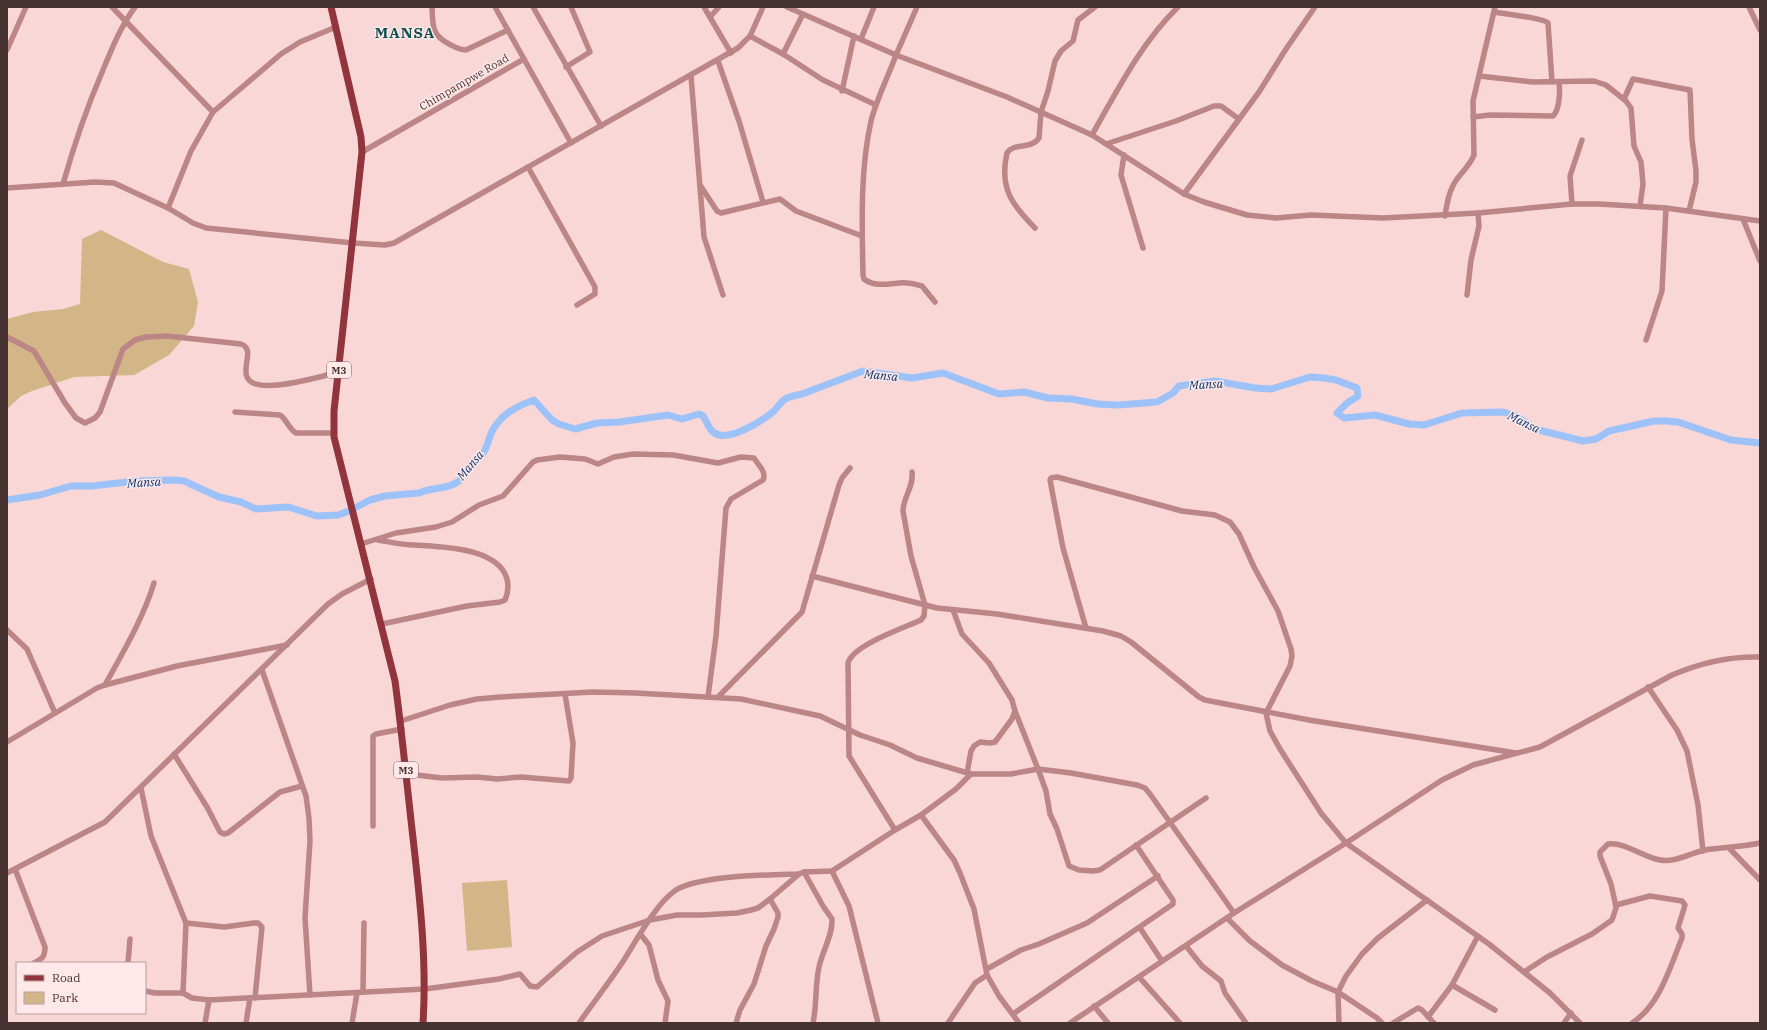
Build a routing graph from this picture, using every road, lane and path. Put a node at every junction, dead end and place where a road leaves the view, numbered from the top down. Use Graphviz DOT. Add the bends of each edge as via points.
graph roads {
  1 [pos="26,7"];
  2 [pos="112,7"];
  3 [pos="135,7"];
  4 [pos="331,7"];
  5 [pos="432,7"];
  6 [pos="495,7"];
  7 [pos="533,7"];
  8 [pos="570,7"];
  9 [pos="704,7"];
  10 [pos="718,7"];
  11 [pos="763,7"];
  12 [pos="787,7"];
  13 [pos="874,7"];
  14 [pos="917,7"];
  15 [pos="1095,7"];
  16 [pos="1178,7"];
  17 [pos="1315,7"];
  18 [pos="1749,7"];
  19 [pos="797,9"];
  20 [pos="1495,9"];
  21 [pos="803,14"];
  22 [pos="710,17"];
  23 [pos="125,20"];
  24 [pos="336,27"];
  25 [pos="508,30"];
  26 [pos="1760,30"];
  27 [pos="750,36"];
  28 [pos="854,36"];
  29 [pos="861,39"];
  30 [pos="7,50"];
  31 [pos="731,53"];
  32 [pos="782,54"];
  33 [pos="896,55"];
  34 [pos="524,59"];
  35 [pos="718,60"];
  36 [pos="566,67"];
  37 [pos="691,76"];
  38 [pos="1479,76"];
  39 [pos="1552,82"];
  40 [pos="1559,82"];
  41 [pos="842,91"];
  42 [pos="1624,99"];
  43 [pos="876,105"];
  44 [pos="213,112"];
  45 [pos="1041,112"];
  46 [pos="1472,117"];
  47 [pos="1239,119"];
  48 [pos="601,126"];
  49 [pos="1092,135"];
  50 [pos="1582,140"];
  51 [pos="571,143"];
  52 [pos="1106,144"];
  53 [pos="362,152"];
  54 [pos="1124,155"];
  55 [pos="528,167"];
  56 [pos="63,184"];
  57 [pos="699,184"];
  58 [pos="7,188"];
  59 [pos="1184,194"];
  60 [pos="762,202"];
  61 [pos="1572,204"];
  62 [pos="1640,206"];
  63 [pos="168,208"];
  64 [pos="1666,208"];
  65 [pos="1689,211"];
  66 [pos="1478,214"];
  67 [pos="1445,216"];
  68 [pos="1743,219"];
  69 [pos="1760,221"];
  70 [pos="1035,228"];
  71 [pos="862,236"];
  72 [pos="353,243"];
  73 [pos="1143,248"];
  74 [pos="1760,261"];
  75 [pos="1467,295"];
  76 [pos="722,296"];
  77 [pos="935,302"];
  78 [pos="577,305"];
  79 [pos="7,337"];
  80 [pos="1646,340"];
  81 [pos="338,372"];
  82 [pos="234,412"];
  83 [pos="334,433"];
  84 [pos="850,468"];
  85 [pos="912,472"];
  86 [pos="376,539"];
  87 [pos="361,544"];
  88 [pos="812,576"];
  89 [pos="371,579"];
  90 [pos="154,583"];
  91 [pos="925,605"];
  92 [pos="953,610"];
  93 [pos="382,624"];
  94 [pos="1086,628"];
  95 [pos="7,630"];
  96 [pos="287,645"];
  97 [pos="1760,657"];
  98 [pos="262,670"];
  99 [pos="105,685"];
  100 [pos="1648,687"];
  101 [pos="565,694"];
  102 [pos="708,697"];
  103 [pos="718,697"];
  104 [pos="1015,710"];
  105 [pos="55,713"];
  106 [pos="1266,713"];
  107 [pos="401,721"];
  108 [pos="402,729"];
  109 [pos="849,730"];
  110 [pos="7,742"];
  111 [pos="1518,753"];
  112 [pos="174,754"];
  113 [pos="1038,769"];
  114 [pos="407,774"];
  115 [pos="969,774"];
  116 [pos="302,786"];
  117 [pos="141,788"];
  118 [pos="1206,798"];
  119 [pos="921,816"];
  120 [pos="1170,823"];
  121 [pos="373,826"];
  122 [pos="895,830"];
  123 [pos="1346,843"];
  124 [pos="1760,843"];
  125 [pos="1136,845"];
  126 [pos="1729,848"];
  127 [pos="1703,850"];
  128 [pos="15,870"];
  129 [pos="8,871"];
  130 [pos="832,871"];
  131 [pos="801,873"];
  132 [pos="1158,876"];
  133 [pos="1760,880"];
  134 [pos="770,899"];
  135 [pos="1427,900"];
  136 [pos="1616,905"];
  137 [pos="1234,913"];
  138 [pos="1228,918"];
  139 [pos="650,920"];
  140 [pos="364,922"];
  141 [pos="186,923"];
  142 [pos="1140,928"];
  143 [pos="641,935"];
  144 [pos="1478,936"];
  145 [pos="130,939"];
  146 [pos="1186,946"];
  147 [pos="1162,961"];
  148 [pos="37,962"];
  149 [pos="128,962"];
  150 [pos="987,972"];
  151 [pos="1524,972"];
  152 [pos="1139,977"];
  153 [pos="1452,985"];
  154 [pos="425,989"];
  155 [pos="146,991"];
  156 [pos="360,992"];
  157 [pos="1338,992"];
  158 [pos="183,993"];
  159 [pos="310,995"];
  160 [pos="253,998"];
  161 [pos="209,1000"];
  162 [pos="1094,1006"];
  163 [pos="1495,1010"];
  164 [pos="1572,1013"];
  165 [pos="1013,1014"];
  166 [pos="1428,1017"];
  167 [pos="205,1023"];
  168 [pos="246,1023"];
  169 [pos="352,1023"];
  170 [pos="423,1023"];
  171 [pos="579,1023"];
  172 [pos="666,1023"];
  173 [pos="736,1023"];
  174 [pos="813,1023"];
  175 [pos="878,1023"];
  176 [pos="948,1023"];
  177 [pos="1019,1023"];
  178 [pos="1070,1023"];
  179 [pos="1108,1023"];
  180 [pos="1180,1023"];
  181 [pos="1246,1023"];
  182 [pos="1339,1023"];
  183 [pos="1382,1023"];
  184 [pos="1393,1023"];
  185 [pos="1434,1023"];
  186 [pos="1564,1023"];
  187 [pos="1580,1023"];
  188 [pos="1632,1023"];
  1 -- 30 [label="street"];
  2 -- 23 [label="street"];
  3 -- 23 [label="street"];
  4 -- 24 [label="main road, M3"];
  5 -- 25 [label="street" via="435,34 439,39 460,50 466,50"];
  6 -- 25 [label="street, Chimpampwe Road"];
  7 -- 36 [label="street"];
  8 -- 36 [label="street" via="590,52"];
  9 -- 22 [label="street"];
  10 -- 22 [label="street"];
  11 -- 27 [label="street"];
  12 -- 19 [label="street"];
  13 -- 29 [label="street"];
  14 -- 33 [label="street"];
  15 -- 45 [label="street" via="1078,20 1073,41 1061,51 1055,61"];
  16 -- 49 [label="street" via="1151,38 1127,73"];
  17 -- 47 [label="street"];
  18 -- 26 [label="street"];
  19 -- 21 [label="street"];
  20 -- 38 [label="street"];
  20 -- 39 [label="street" via="1541,19 1548,23"];
  21 -- 28 [label="street"];
  21 -- 32 [label="street"];
  22 -- 31 [label="street"];
  23 -- 44 [label="street"];
  23 -- 56 [label="street" via="90,101"];
  24 -- 44 [label="street" via="300,42 281,54"];
  24 -- 53 [label="main road, M3" via="361,136"];
  25 -- 34 [label="street, Chimpampwe Road"];
  27 -- 31 [label="street"];
  27 -- 32 [label="street"];
  28 -- 29 [label="street"];
  28 -- 41 [label="street"];
  29 -- 33 [label="street"];
  31 -- 35 [label="street"];
  32 -- 41 [label="street"];
  33 -- 43 [label="street"];
  33 -- 45 [label="street" via="1007,96"];
  34 -- 51 [label="street"];
  34 -- 53 [label="street, Chimpampwe Road"];
  35 -- 37 [label="street"];
  35 -- 60 [label="street" via="739,121"];
  36 -- 48 [label="street"];
  37 -- 48 [label="street"];
  37 -- 57 [label="street"];
  38 -- 39 [label="street"];
  38 -- 46 [label="street"];
  39 -- 40 [label="street"];
  40 -- 42 [label="street" via="1599,82"];
  40 -- 46 [label="street" via="1560,92 1553,116"];
  41 -- 43 [label="street"];
  42 -- 62 [label="street" via="1631,108 1634,146 1641,162 1643,184"];
  42 -- 65 [label="street" via="1633,79 1690,90 1696,182"];
  43 -- 71 [label="street" via="865,153"];
  44 -- 63 [label="street" via="191,151"];
  45 -- 49 [label="street"];
  45 -- 70 [label="street" via="1039,138 1036,142 1013,148 1006,153 1005,159 1006,185 1011,202"];
  46 -- 67 [label="street" via="1474,155 1472,162 1451,191"];
  47 -- 52 [label="street" via="1221,106 1214,106"];
  47 -- 59 [label="street"];
  48 -- 51 [label="street"];
  49 -- 52 [label="street"];
  50 -- 61 [label="street" via="1570,176"];
  51 -- 55 [label="street"];
  52 -- 54 [label="street"];
  53 -- 72 [label="main road, M3"];
  54 -- 59 [label="street"];
  54 -- 73 [label="street" via="1121,175"];
  55 -- 72 [label="street" via="394,243"];
  55 -- 78 [label="street" via="596,287 595,294"];
  56 -- 58 [label="street"];
  56 -- 63 [label="street" via="114,183"];
  57 -- 60 [label="street" via="721,213"];
  57 -- 76 [label="street" via="704,237"];
  59 -- 67 [label="street" via="1247,215 1263,217"];
  60 -- 71 [label="street" via="780,199 796,210"];
  61 -- 62 [label="street"];
  61 -- 66 [label="street"];
  62 -- 64 [label="street"];
  63 -- 72 [label="street" via="206,228"];
  64 -- 65 [label="street"];
  64 -- 80 [label="street" via="1662,291"];
  65 -- 68 [label="street"];
  66 -- 67 [label="street"];
  66 -- 75 [label="street" via="1479,226 1471,260"];
  68 -- 69 [label="street"];
  68 -- 74 [label="street"];
  71 -- 77 [label="street" via="864,279 886,285 903,283 922,286"];
  72 -- 81 [label="main road, M3"];
  79 -- 81 [label="street" via="34,351 65,403 76,418 85,423 100,412 123,349 135,340 146,337 167,336 246,346 248,350 245,371 251,383 257,386 279,385"];
  81 -- 83 [label="main road, M3"];
  82 -- 83 [label="street" via="280,415 296,433"];
  83 -- 87 [label="main road, M3"];
  84 -- 88 [label="street" via="839,485"];
  85 -- 91 [label="street" via="912,484 903,511 911,556"];
  86 -- 87 [label="street"];
  86 -- 93 [label="street" via="479,554 501,566 508,586 508,594 505,600 500,602"];
  86 -- 102 [label="street" via="396,532 436,527 452,522 479,505 503,496 533,462 546,458 585,459 598,464 614,457 633,454 673,455 718,463 741,456 754,458 764,472 763,480 731,499 726,508 717,628"];
  87 -- 89 [label="main road, M3"];
  88 -- 91 [label="street"];
  88 -- 103 [label="street" via="802,612"];
  89 -- 93 [label="main road, M3"];
  89 -- 96 [label="street" via="328,604"];
  90 -- 99 [label="street" via="150,598"];
  91 -- 92 [label="street"];
  91 -- 109 [label="street" via="921,620 878,639 850,658"];
  92 -- 94 [label="street"];
  92 -- 104 [label="street" via="962,634 993,669 1012,700"];
  93 -- 107 [label="main road, M3"];
  94 -- 106 [label="street" via="1121,636 1131,642 1199,697"];
  94 -- 106 [label="street" via="1063,548 1051,478 1057,476 1182,511 1225,518 1239,534 1278,611 1291,649 1290,666"];
  95 -- 105 [label="street" via="26,649"];
  96 -- 98 [label="street"];
  96 -- 99 [label="street" via="178,666"];
  97 -- 100 [label="street" via="1721,659 1694,666"];
  98 -- 112 [label="street"];
  98 -- 116 [label="street"];
  99 -- 105 [label="street"];
  100 -- 111 [label="street" via="1549,743"];
  100 -- 127 [label="street" via="1677,730 1687,751 1698,805"];
  101 -- 102 [label="street" via="636,693"];
  101 -- 107 [label="street" via="476,699"];
  101 -- 114 [label="street" via="573,743 569,781 521,777 497,780 477,777 442,778"];
  102 -- 103 [label="street"];
  103 -- 109 [label="street" via="754,701 820,716"];
  104 -- 113 [label="street"];
  104 -- 115 [label="street" via="1012,719 995,742 980,742 974,746"];
  105 -- 110 [label="street"];
  106 -- 111 [label="street"];
  106 -- 123 [label="street" via="1270,731 1280,749 1321,812"];
  107 -- 108 [label="main road, M3"];
  108 -- 114 [label="main road, M3"];
  108 -- 121 [label="street" via="373,736"];
  109 -- 115 [label="street" via="890,744 917,758"];
  109 -- 122 [label="street" via="851,762"];
  111 -- 123 [label="street" via="1473,765 1442,780"];
  112 -- 116 [label="street" via="220,832 224,834 280,792"];
  112 -- 117 [label="street"];
  113 -- 115 [label="street" via="1011,774"];
  113 -- 120 [label="street" via="1145,788"];
  113 -- 125 [label="street" via="1046,791 1050,814 1069,866 1079,870 1100,870"];
  114 -- 154 [label="main road, M3" via="422,923"];
  115 -- 119 [label="street" via="956,789"];
  116 -- 159 [label="street" via="309,818 310,841 305,918"];
  117 -- 128 [label="street" via="105,822"];
  117 -- 141 [label="street" via="151,836"];
  118 -- 120 [label="street"];
  119 -- 122 [label="street"];
  119 -- 150 [label="street" via="954,860 968,890"];
  120 -- 125 [label="street"];
  120 -- 137 [label="street"];
  122 -- 130 [label="street"];
  123 -- 135 [label="street"];
  123 -- 137 [label="street"];
  124 -- 126 [label="street"];
  125 -- 132 [label="street"];
  126 -- 127 [label="street"];
  126 -- 133 [label="street"];
  127 -- 136 [label="street" via="1662,861 1621,845 1608,844 1600,852 1600,856"];
  128 -- 129 [label="street"];
  128 -- 148 [label="street" via="44,947 45,954 42,960"];
  130 -- 131 [label="street"];
  130 -- 175 [label="street" via="849,906"];
  131 -- 134 [label="street"];
  131 -- 139 [label="street" via="718,879 692,884 676,890"];
  131 -- 174 [label="street" via="832,918 825,952 818,967"];
  132 -- 142 [label="street" via="1173,904"];
  132 -- 150 [label="street" via="1087,923 1021,950"];
  134 -- 139 [label="street" via="758,908 738,913 677,915"];
  134 -- 173 [label="street" via="778,917 754,984"];
  135 -- 144 [label="street"];
  135 -- 157 [label="street" via="1378,938 1362,954"];
  136 -- 151 [label="street" via="1615,915 1607,925 1547,956"];
  136 -- 188 [label="street" via="1656,896 1682,901 1685,905 1678,928 1682,938 1660,990 1644,1012"];
  137 -- 138 [label="street"];
  138 -- 146 [label="street"];
  138 -- 157 [label="street" via="1250,941 1282,965"];
  139 -- 143 [label="street"];
  139 -- 154 [label="street" via="616,930 590,943 537,988 530,986 520,974"];
  140 -- 156 [label="street"];
  141 -- 158 [label="street"];
  141 -- 160 [label="street" via="224,927 254,923 261,925"];
  142 -- 147 [label="street"];
  142 -- 165 [label="street"];
  143 -- 171 [label="street"];
  143 -- 172 [label="street" via="649,945 658,980 668,1001"];
  144 -- 151 [label="street"];
  144 -- 153 [label="street"];
  145 -- 149 [label="street"];
  146 -- 147 [label="street"];
  146 -- 181 [label="street" via="1202,966 1221,981 1225,993"];
  147 -- 152 [label="street"];
  150 -- 165 [label="street" via="999,996"];
  150 -- 176 [label="street" via="975,982"];
  151 -- 164 [label="street"];
  152 -- 162 [label="street"];
  152 -- 180 [label="street"];
  153 -- 163 [label="street"];
  153 -- 166 [label="street"];
  154 -- 156 [label="street"];
  154 -- 170 [label="main road, M3"];
  155 -- 158 [label="street"];
  156 -- 159 [label="street"];
  156 -- 169 [label="street"];
  157 -- 182 [label="street"];
  157 -- 183 [label="street"];
  158 -- 161 [label="street" via="192,998"];
  159 -- 160 [label="street"];
  160 -- 161 [label="street"];
  160 -- 168 [label="street"];
  161 -- 167 [label="street"];
  162 -- 178 [label="street"];
  162 -- 179 [label="street"];
  164 -- 186 [label="street"];
  164 -- 187 [label="street"];
  165 -- 177 [label="street"];
  166 -- 184 [label="street" via="1418,1008"];
  166 -- 185 [label="street"];
}
